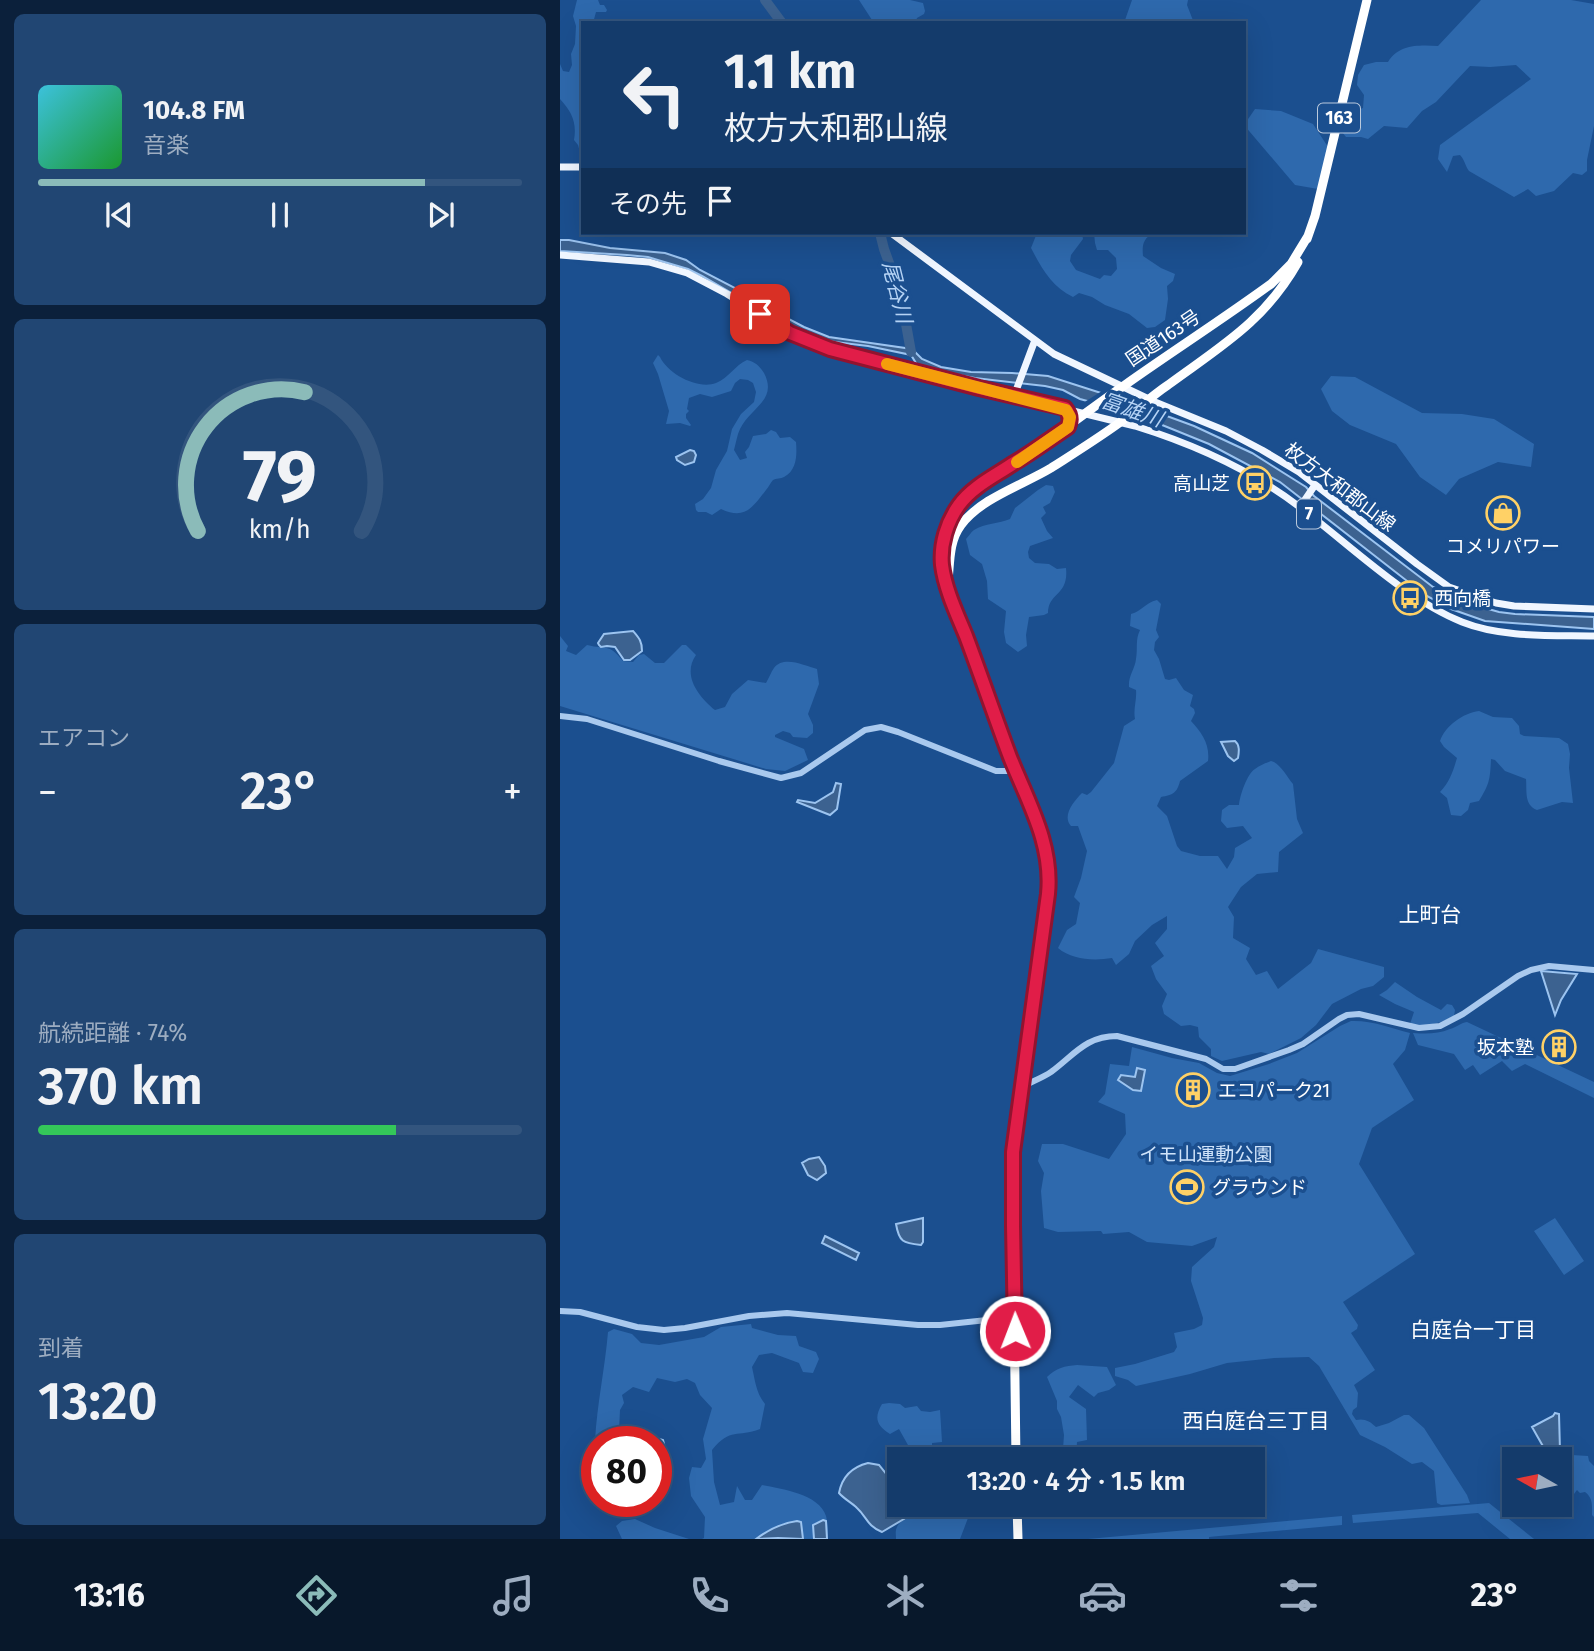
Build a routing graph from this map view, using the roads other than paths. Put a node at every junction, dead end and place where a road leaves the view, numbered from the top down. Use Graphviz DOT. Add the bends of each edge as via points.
graph roads {
  1 [pos="1367,0"];
  2 [pos="560,167"];
  3 [pos="581,167"];
  4 [pos="894,235"];
  5 [pos="1308,236"];
  6 [pos="560,255"];
  7 [pos="1035,340"];
  8 [pos="1166,386"];
  9 [pos="1122,387"];
  10 [pos="1014,396"];
  11 [pos="1146,401"];
  12 [pos="1065,408"];
  13 [pos="1170,408"];
  14 [pos="1090,411"];
  15 [pos="1122,420"];
  16 [pos="1068,427"];
  17 [pos="1315,485"];
  18 [pos="1300,507"];
  19 [pos="948,586"];
  20 [pos="1594,609"];
  21 [pos="1594,636"];
  22 [pos="560,716"];
  23 [pos="1015,771"];
  24 [pos="1594,970"];
  25 [pos="1021,1087"];
  26 [pos="560,1311"];
  27 [pos="1015,1317"];
  28 [pos="1016,1447"];
  29 [pos="1017,1517"];
  30 [pos="1018,1539"];
  1 -- 5 [label="highway, 国道163号 / 163"];
  2 -- 3 [label="main road"];
  4 -- 7 [label="main road, 枚方大和郡山線 / 7"];
  5 -- 8 [label="highway, 国道163号 / 163" via="1285,284 1251,323"];
  5 -- 9 [label="highway, 国道163号 / 163" via="1291,264 1270,284"];
  6 -- 10 [label="main road, 枚方大和郡山線 / 7" via="649,262 687,273 813,343"];
  7 -- 9 [label="main road, 枚方大和郡山線 / 7"];
  7 -- 10 [label="main road"];
  8 -- 11 [label="highway, 国道163号 / 163"];
  8 -- 13 [label="main road" via="1163,398"];
  9 -- 11 [label="main road, 枚方大和郡山線 / 7"];
  9 -- 14 [label="highway, 国道163号 / 163"];
  10 -- 12 [label="main road, 枚方大和郡山線 / 7"];
  11 -- 13 [label="main road, 枚方大和郡山線 / 7"];
  11 -- 15 [label="highway, 国道163号 / 163"];
  12 -- 14 [label="main road, 枚方大和郡山線 / 7"];
  12 -- 16 [label="main road" via="1070,417"];
  13 -- 17 [label="main road, 枚方大和郡山線 / 7" via="1262,450"];
  14 -- 15 [label="main road, 枚方大和郡山線 / 7"];
  14 -- 16 [label="highway, 国道163号 / 163"];
  15 -- 18 [label="main road, 枚方大和郡山線 / 7" via="1225,462"];
  15 -- 19 [label="highway, 国道163号 / 163" via="1050,469 972,513 952,544"];
  16 -- 19 [label="highway, 国道163号 / 163" via="978,486 961,503 944,539 942,566"];
  17 -- 18 [label="main road"];
  17 -- 20 [label="main road, 枚方大和郡山線 / 7" via="1448,587 1514,606"];
  18 -- 21 [label="main road, 枚方大和郡山線 / 7" via="1416,597 1460,621 1492,631"];
  19 -- 23 [label="highway, 国道163号 / 163"];
  22 -- 23 [label="street" via="587,719 781,778 801,773 865,730 881,727 996,771"];
  23 -- 25 [label="highway, 国道163号 / 163" via="1042,834 1049,871"];
  24 -- 25 [label="street" via="1549,966 1531,970 1440,1026 1419,1028 1348,1015 1289,1051 1235,1069 1105,1036"];
  25 -- 27 [label="highway, 国道163号 / 163" via="1012,1185"];
  26 -- 27 [label="street" via="664,1330 787,1313 918,1325"];
  27 -- 28 [label="highway, 国道163号 / 163"];
  29 -- 30 [label="highway"];
}
